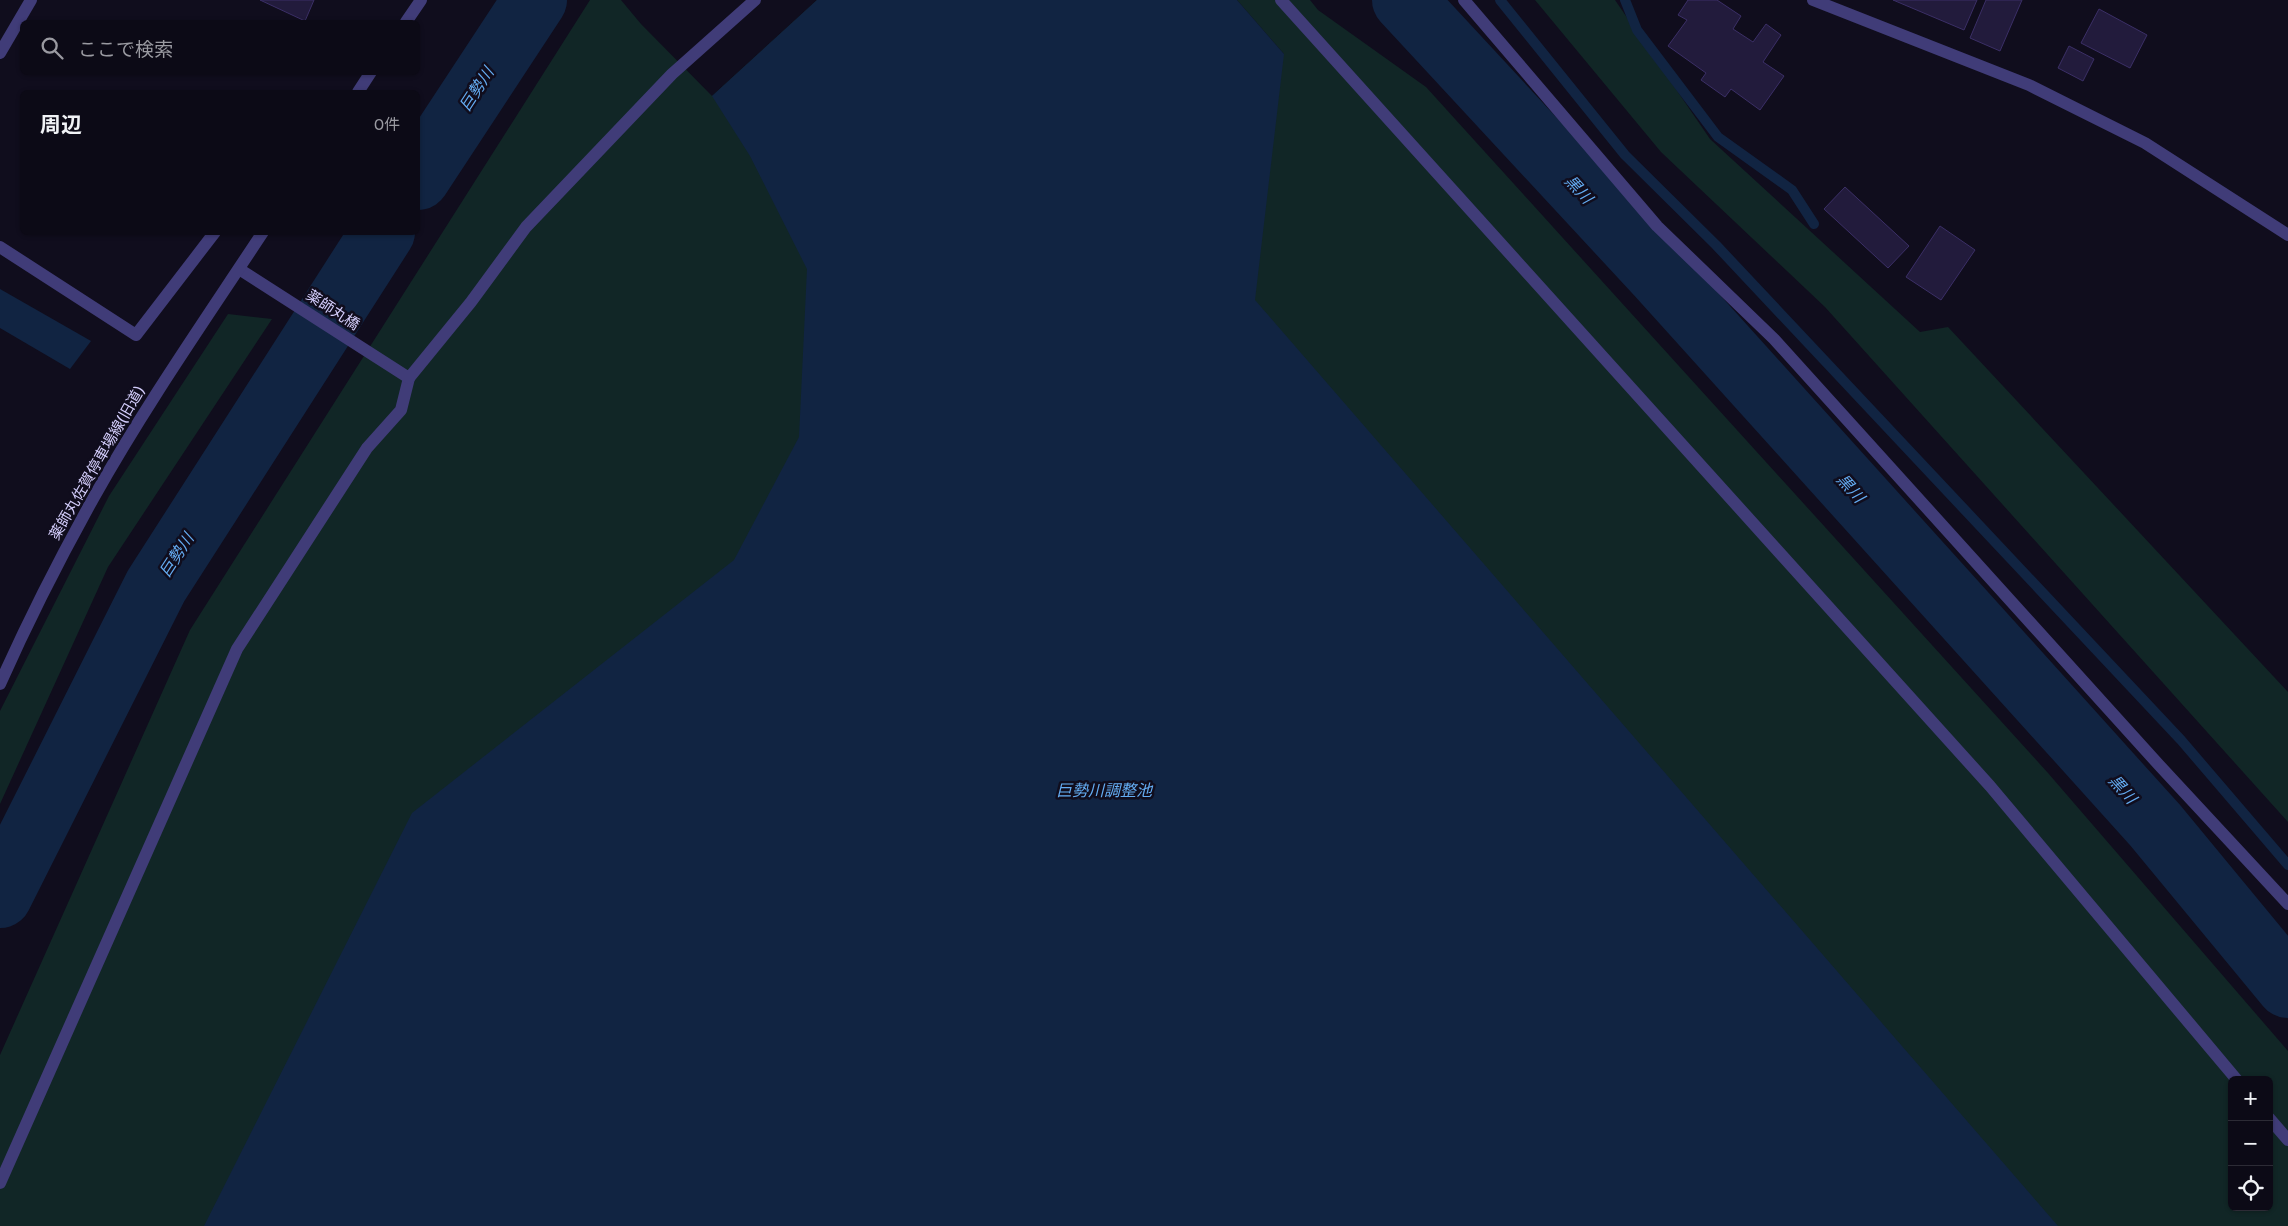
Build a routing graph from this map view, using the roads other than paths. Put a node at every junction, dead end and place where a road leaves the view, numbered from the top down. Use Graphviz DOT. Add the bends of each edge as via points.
graph roads {
  1 [pos="31,0"];
  2 [pos="421,0"];
  3 [pos="755,0"];
  4 [pos="1281,0"];
  5 [pos="1464,0"];
  6 [pos="1814,0"];
  7 [pos="407,20"];
  8 [pos="0,53"];
  9 [pos="369,75"];
  10 [pos="359,90"];
  11 [pos="213,235"];
  12 [pos="261,235"];
  13 [pos="2288,235"];
  14 [pos="0,247"];
  15 [pos="239,269"];
  16 [pos="409,378"];
  17 [pos="0,684"];
  18 [pos="2288,904"];
  19 [pos="2234,1076"];
  20 [pos="2272,1121"];
  21 [pos="2288,1140"];
  22 [pos="0,1183"];
  1 -- 8 [label="street"];
  2 -- 7 [label="street"];
  3 -- 16 [label="street" via="672,74 526,226 471,302"];
  4 -- 19 [label="street" via="1990,786"];
  5 -- 18 [label="street" via="1657,226 1774,339 2159,766"];
  6 -- 13 [label="street" via="2029,85 2145,142"];
  9 -- 10 [label="street"];
  11 -- 14 [label="street" via="136,335"];
  12 -- 15 [label="street, 薬師丸佐賀停車場線(旧道)"];
  15 -- 16 [label="street, 薬師丸橋"];
  15 -- 17 [label="street, 薬師丸佐賀停車場線(旧道)" via="172,369 94,496"];
  16 -- 22 [label="street" via="401,410 367,448 237,649"];
  20 -- 21 [label="street"];
}
